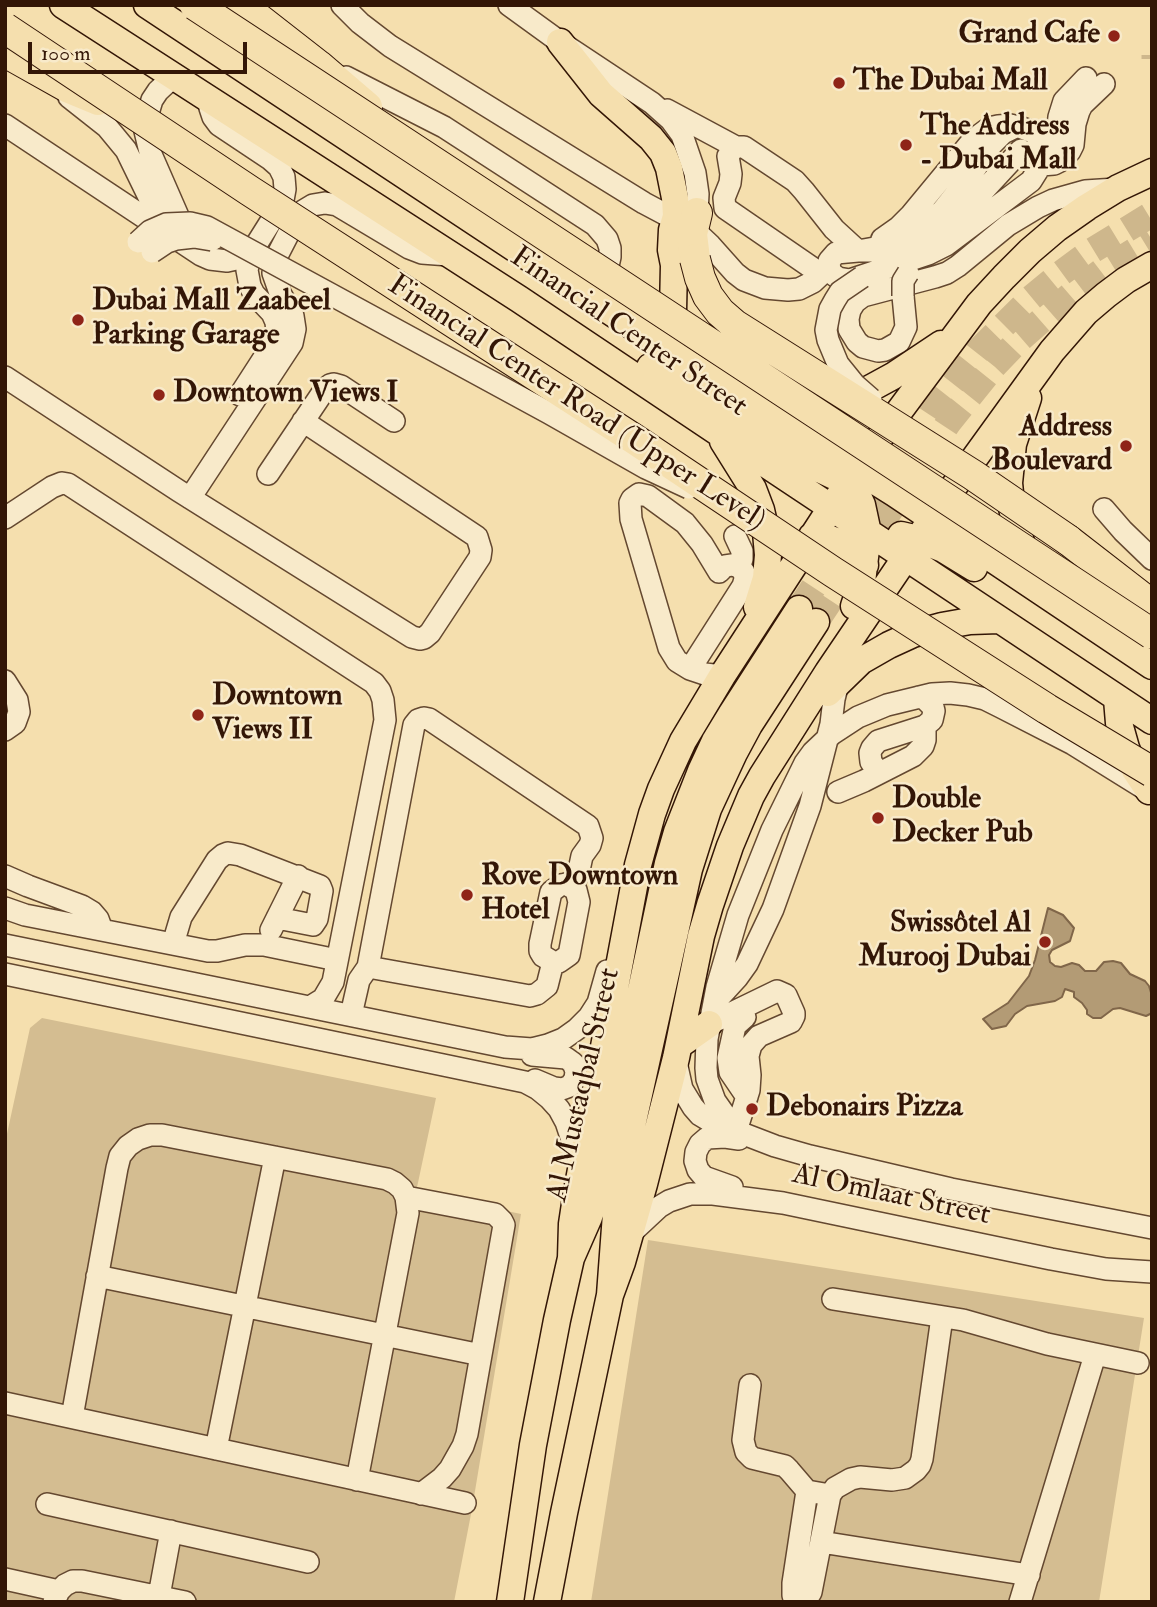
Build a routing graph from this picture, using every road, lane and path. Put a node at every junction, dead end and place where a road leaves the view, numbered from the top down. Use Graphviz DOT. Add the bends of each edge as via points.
graph roads {
  1 [pos="64,5"];
  2 [pos="147,5"];
  3 [pos="195,5"];
  4 [pos="241,5"];
  5 [pos="249,5"];
  6 [pos="342,5"];
  7 [pos="509,5"];
  8 [pos="5,29"];
  9 [pos="560,42"];
  10 [pos="5,55"];
  11 [pos="174,76"];
  12 [pos="1095,81"];
  13 [pos="209,98"];
  14 [pos="652,103"];
  15 [pos="123,107"];
  16 [pos="5,125"];
  17 [pos="399,140"];
  18 [pos="736,147"];
  19 [pos="1021,150"];
  20 [pos="1042,160"];
  21 [pos="1152,173"];
  22 [pos="1118,188"];
  23 [pos="688,221"];
  24 [pos="166,232"];
  25 [pos="959,237"];
  26 [pos="145,247"];
  27 [pos="193,251"];
  28 [pos="858,251"];
  29 [pos="250,252"];
  30 [pos="450,255"];
  31 [pos="1151,266"];
  32 [pos="825,271"];
  33 [pos="862,277"];
  34 [pos="577,290"];
  35 [pos="519,299"];
  36 [pos="957,333"];
  37 [pos="700,372"];
  38 [pos="1037,372"];
  39 [pos="5,377"];
  40 [pos="747,399"];
  41 [pos="303,421"];
  42 [pos="394,421"];
  43 [pos="719,433"];
  44 [pos="929,447"];
  45 [pos="895,449"];
  46 [pos="817,452"];
  47 [pos="268,474"];
  48 [pos="853,476"];
  49 [pos="953,489"];
  50 [pos="894,493"];
  51 [pos="184,495"];
  52 [pos="725,501"];
  53 [pos="831,508"];
  54 [pos="1104,509"];
  55 [pos="5,518"];
  56 [pos="868,533"];
  57 [pos="814,534"];
  58 [pos="735,536"];
  59 [pos="919,539"];
  60 [pos="1152,559"];
  61 [pos="967,563"];
  62 [pos="865,565"];
  63 [pos="729,570"];
  64 [pos="951,587"];
  65 [pos="1060,605"];
  66 [pos="1152,606"];
  67 [pos="999,620"];
  68 [pos="749,633"];
  69 [pos="1152,635"];
  70 [pos="1152,666"];
  71 [pos="690,669"];
  72 [pos="722,676"];
  73 [pos="5,681"];
  74 [pos="1152,681"];
  75 [pos="838,682"];
  76 [pos="919,697"];
  77 [pos="1117,699"];
  78 [pos="704,703"];
  79 [pos="1152,721"];
  80 [pos="925,726"];
  81 [pos="5,730"];
  82 [pos="786,738"];
  83 [pos="827,738"];
  84 [pos="874,766"];
  85 [pos="1151,785"];
  86 [pos="838,792"];
  87 [pos="5,876"];
  88 [pos="298,876"];
  89 [pos="572,886"];
  90 [pos="5,908"];
  91 [pos="276,918"];
  92 [pos="627,921"];
  93 [pos="102,930"];
  94 [pos="173,944"];
  95 [pos="264,944"];
  96 [pos="5,945"];
  97 [pos="337,960"];
  98 [pos="553,962"];
  99 [pos="368,967"];
  100 [pos="15,976"];
  101 [pos="5,988"];
  102 [pos="310,1007"];
  103 [pos="711,1014"];
  104 [pos="359,1017"];
  105 [pos="745,1017"];
  106 [pos="505,1047"];
  107 [pos="677,1051"];
  108 [pos="499,1076"];
  109 [pos="747,1097"];
  110 [pos="736,1131"];
  111 [pos="775,1146"];
  112 [pos="275,1157"];
  113 [pos="581,1167"];
  114 [pos="406,1196"];
  115 [pos="762,1200"];
  116 [pos="1152,1228"];
  117 [pos="630,1234"];
  118 [pos="571,1258"];
  119 [pos="1152,1272"];
  120 [pos="97,1276"];
  121 [pos="610,1295"];
  122 [pos="833,1299"];
  123 [pos="244,1306"];
  124 [pos="942,1317"];
  125 [pos="384,1335"];
  126 [pos="481,1355"];
  127 [pos="1095,1355"];
  128 [pos="1138,1363"];
  129 [pos="750,1385"];
  130 [pos="5,1403"];
  131 [pos="72,1418"];
  132 [pos="216,1449"];
  133 [pos="357,1479"];
  134 [pos="807,1491"];
  135 [pos="421,1494"];
  136 [pos="830,1495"];
  137 [pos="465,1503"];
  138 [pos="47,1504"];
  139 [pos="171,1531"];
  140 [pos="821,1542"];
  141 [pos="308,1562"];
  142 [pos="1029,1574"];
  143 [pos="5,1579"];
  144 [pos="57,1596"];
  145 [pos="159,1597"];
  146 [pos="185,1602"];
  147 [pos="510,1602"];
  148 [pos="547,1602"];
  149 [pos="796,1602"];
  150 [pos="805,1602"];
  151 [pos="1020,1602"];
  1 -- 11 [label="main road, Financial Center Street"];
  2 -- 34 [label="main road, Financial Center Street"];
  3 -- 17 [label="highway, bridge"];
  4 -- 17 [label="highway, bridge" via="339,82"];
  5 -- 34 [label="street" via="346,77 444,127 595,225 607,239 608,266 597,281"];
  6 -- 23 [label="street" via="390,46"];
  7 -- 9 [label="street"];
  8 -- 15 [label="highway, Financial Center Road (Upper Level), bridge"];
  9 -- 14 [label="street"];
  9 -- 23 [label="main road" via="601,94 663,153 675,198"];
  10 -- 15 [label="highway" via="69,88"];
  10 -- 24 [label="street" via="107,128 133,162"];
  11 -- 13 [label="main road, Financial Center Street"];
  11 -- 27 [label="street" via="152,100 145,131"];
  12 -- 20 [label="street" via="1079,111 1070,151 1054,164"];
  13 -- 29 [label="street" via="219,125 270,159 284,177 283,200"];
  13 -- 30 [label="main road, Financial Center Street"];
  14 -- 18 [label="street"];
  14 -- 23 [label="street" via="671,120 690,153 698,194"];
  15 -- 52 [label="highway, Financial Center Road (Upper Level), bridge"];
  16 -- 24 [label="street"];
  17 -- 69 [label="highway, bridge"];
  18 -- 28 [label="street" via="744,146 794,181"];
  18 -- 32 [label="street" via="728,156 731,174 725,208"];
  19 -- 28 [label="street" via="941,232 906,248"];
  20 -- 25 [label="street" via="1031,181"];
  20 -- 28 [label="street" via="1035,133 1017,126 1010,129 922,228 894,243"];
  21 -- 22 [label="main road"];
  22 -- 25 [label="street, bridge" via="1053,200 1008,225 947,273 935,277 863,296 848,319 857,342 878,351 899,342 906,327 903,296 903,281 908,272 947,252"];
  22 -- 36 [label="main road" via="1030,251"];
  23 -- 32 [label="street" via="735,273 755,285 799,289"];
  23 -- 37 [label="main road" via="671,250 674,324 681,348"];
  23 -- 44 [label="highway, bridge" via="700,278 727,319"];
  24 -- 27 [label="street"];
  25 -- 33 [label="street" via="928,254"];
  26 -- 29 [label="street, bridge" via="194,237"];
  27 -- 29 [label="street" via="227,261"];
  28 -- 32 [label="street" via="836,253"];
  29 -- 51 [label="street" via="247,278 254,294 272,313 277,333"];
  29 -- 52 [label="street, bridge" via="646,468"];
  30 -- 35 [label="main road, Financial Center Street"];
  30 -- 51 [label="street" via="408,248 337,205 313,205 303,211 278,254 273,273 293,316 292,342"];
  31 -- 38 [label="main road" via="1086,313"];
  32 -- 33 [label="street" via="850,280"];
  33 -- 44 [label="street, bridge" via="840,292 830,309 826,330 831,350 855,385"];
  34 -- 37 [label="main road, Financial Center Street"];
  35 -- 43 [label="main road, Financial Center Street"];
  35 -- 46 [label="main road" via="549,307"];
  36 -- 40 [label="main road" via="877,386 842,400 786,408"];
  36 -- 45 [label="main road"];
  36 -- 48 [label="main road"];
  37 -- 40 [label="main road, Financial Center Street"];
  38 -- 49 [label="main road"];
  38 -- 65 [label="main road" via="1013,444 1009,483 1022,545"];
  39 -- 51 [label="street"];
  40 -- 46 [label="main road, Financial Center Street"];
  41 -- 42 [label="street" via="327,386 334,384"];
  41 -- 47 [label="street"];
  41 -- 51 [label="street" via="477,537 480,557 428,636 412,637"];
  43 -- 53 [label="main road, Financial Center Street"];
  43 -- 68 [label="main road" via="753,489 766,532 766,578"];
  44 -- 66 [label="highway, bridge" via="1048,526"];
  45 -- 49 [label="main road" via="918,478"];
  45 -- 50 [label="main road" via="890,466"];
  46 -- 48 [label="main road, Financial Center Street"];
  48 -- 50 [label="main road, Financial Center Street"];
  48 -- 53 [label="main road"];
  48 -- 56 [label="main road"];
  49 -- 50 [label="main road" via="922,495"];
  49 -- 59 [label="main road"];
  50 -- 59 [label="main road"];
  52 -- 85 [label="highway, Financial Center Road (Upper Level), bridge" via="1047,709"];
  53 -- 56 [label="main road, Financial Center Street"];
  53 -- 57 [label="main road"];
  54 -- 60 [label="street"];
  55 -- 97 [label="street" via="52,487 68,484 374,683 383,700 385,719"];
  56 -- 57 [label="main road"];
  56 -- 59 [label="main road, Financial Center Street"];
  56 -- 62 [label="main road"];
  57 -- 62 [label="main road" via="838,542"];
  57 -- 68 [label="main road"];
  58 -- 63 [label="street" via="742,559"];
  59 -- 61 [label="main road"];
  59 -- 64 [label="main road, Financial Center Street"];
  59 -- 65 [label="main road, Financial Center Street"];
  59 -- 82 [label="main road"];
  61 -- 64 [label="main road" via="953,561 946,567"];
  61 -- 74 [label="main road"];
  62 -- 82 [label="main road" via="852,609 806,683"];
  63 -- 71 [label="street" via="744,572 743,586"];
  63 -- 71 [label="street" via="685,523 648,496 639,494 632,499 631,519 670,648 677,661"];
  64 -- 67 [label="main road, Financial Center Street"];
  65 -- 70 [label="main road, Financial Center Street"];
  67 -- 75 [label="main road" via="970,621 913,634 874,652"];
  67 -- 77 [label="main road, Financial Center Street"];
  68 -- 72 [label="main road"];
  71 -- 72 [label="street"];
  71 -- 78 [label="street"];
  72 -- 78 [label="main road"];
  73 -- 81 [label="street" via="19,712 15,723"];
  75 -- 82 [label="main road"];
  75 -- 83 [label="street"];
  76 -- 80 [label="street" via="930,702 934,711"];
  76 -- 83 [label="street" via="872,710"];
  76 -- 85 [label="street" via="950,693 985,699"];
  77 -- 79 [label="main road, Financial Center Street"];
  77 -- 85 [label="main road" via="1126,748 1135,770"];
  78 -- 92 [label="main road" via="671,765 652,814"];
  80 -- 84 [label="street" via="878,741 870,753"];
  80 -- 86 [label="street" via="923,746 914,757"];
  82 -- 107 [label="main road" via="751,796 719,875"];
  83 -- 103 [label="street" via="803,828 769,919 747,964"];
  83 -- 103 [label="street" via="798,776 760,858 738,915"];
  87 -- 93 [label="street" via="82,906 98,919"];
  88 -- 91 [label="street"];
  88 -- 91 [label="street" via="322,888 316,922 309,925"];
  88 -- 94 [label="street" via="240,855 223,855 181,917"];
  89 -- 98 [label="street" via="579,902 571,949 565,959"];
  89 -- 98 [label="street" via="560,884 548,897 540,951"];
  89 -- 99 [label="street" via="592,838 588,826 429,719 420,718 414,725"];
  90 -- 93 [label="street"];
  91 -- 95 [label="street"];
  92 -- 106 [label="street" via="613,944 598,1003 583,1023 548,1045"];
  92 -- 113 [label="main road"];
  93 -- 94 [label="street"];
  94 -- 95 [label="street" via="217,951"];
  95 -- 97 [label="street"];
  96 -- 102 [label="street"];
  97 -- 102 [label="street" via="327,994"];
  98 -- 99 [label="street" via="547,986 530,996"];
  99 -- 104 [label="street" via="372,982"];
  100 -- 101 [label="street"];
  100 -- 108 [label="street"];
  102 -- 104 [label="street"];
  103 -- 107 [label="main road"];
  103 -- 109 [label="street" via="774,992 784,992 788,998 793,1019 759,1036 749,1050"];
  103 -- 110 [label="street" via="707,1079 715,1101"];
  104 -- 106 [label="street"];
  105 -- 109 [label="street" via="734,1026 728,1058 730,1072"];
  106 -- 108 [label="street" via="566,1058 576,1070 575,1079 562,1089"];
  107 -- 110 [label="street, Al Omlaat Street" via="678,1079 693,1107 710,1121"];
  107 -- 117 [label="main road"];
  108 -- 113 [label="street" via="525,1082 549,1098 566,1122"];
  109 -- 110 [label="street"];
  110 -- 111 [label="street, Al Omlaat Street"];
  111 -- 115 [label="street" via="716,1137 707,1138 696,1152 695,1161 704,1177"];
  111 -- 116 [label="street, Al Omlaat Street" via="951,1189"];
  112 -- 114 [label="street" via="387,1178"];
  112 -- 120 [label="street" via="162,1135 138,1139 120,1156"];
  112 -- 123 [label="street"];
  113 -- 118 [label="main road"];
  114 -- 125 [label="street" via="408,1213"];
  114 -- 126 [label="street" via="495,1214 502,1220 504,1231"];
  115 -- 117 [label="street, Al Omlaat Street" via="702,1193 679,1197 659,1207"];
  115 -- 119 [label="street, Al Omlaat Street" via="1105,1269"];
  117 -- 121 [label="main road"];
  118 -- 121 [label="main road, Al Mustaqbal Street" via="602,1175 677,832 715,741 807,615 734,753 708,809 692,859 622,1174"];
  118 -- 147 [label="main road, Al Mustaqbal Street" via="544,1382"];
  120 -- 123 [label="street"];
  120 -- 131 [label="street"];
  121 -- 148 [label="main road, Al Mustaqbal Street"];
  122 -- 124 [label="street"];
  123 -- 125 [label="street"];
  123 -- 132 [label="street"];
  124 -- 127 [label="street"];
  124 -- 136 [label="street" via="920,1465 899,1479 851,1479"];
  125 -- 126 [label="street"];
  125 -- 133 [label="street"];
  126 -- 135 [label="street" via="463,1446 450,1469"];
  127 -- 128 [label="street"];
  127 -- 142 [label="street"];
  129 -- 134 [label="street" via="746,1452 752,1458 785,1466"];
  130 -- 131 [label="street"];
  131 -- 132 [label="street"];
  132 -- 133 [label="street"];
  133 -- 135 [label="street"];
  134 -- 136 [label="street"];
  134 -- 149 [label="street" via="793,1583"];
  135 -- 137 [label="street"];
  136 -- 140 [label="street"];
  138 -- 139 [label="street"];
  139 -- 141 [label="street"];
  139 -- 145 [label="street"];
  140 -- 142 [label="street"];
  140 -- 150 [label="street"];
  142 -- 151 [label="street"];
  143 -- 144 [label="street"];
  144 -- 145 [label="street" via="65,1585 82,1581"];
  145 -- 146 [label="street"];
}
